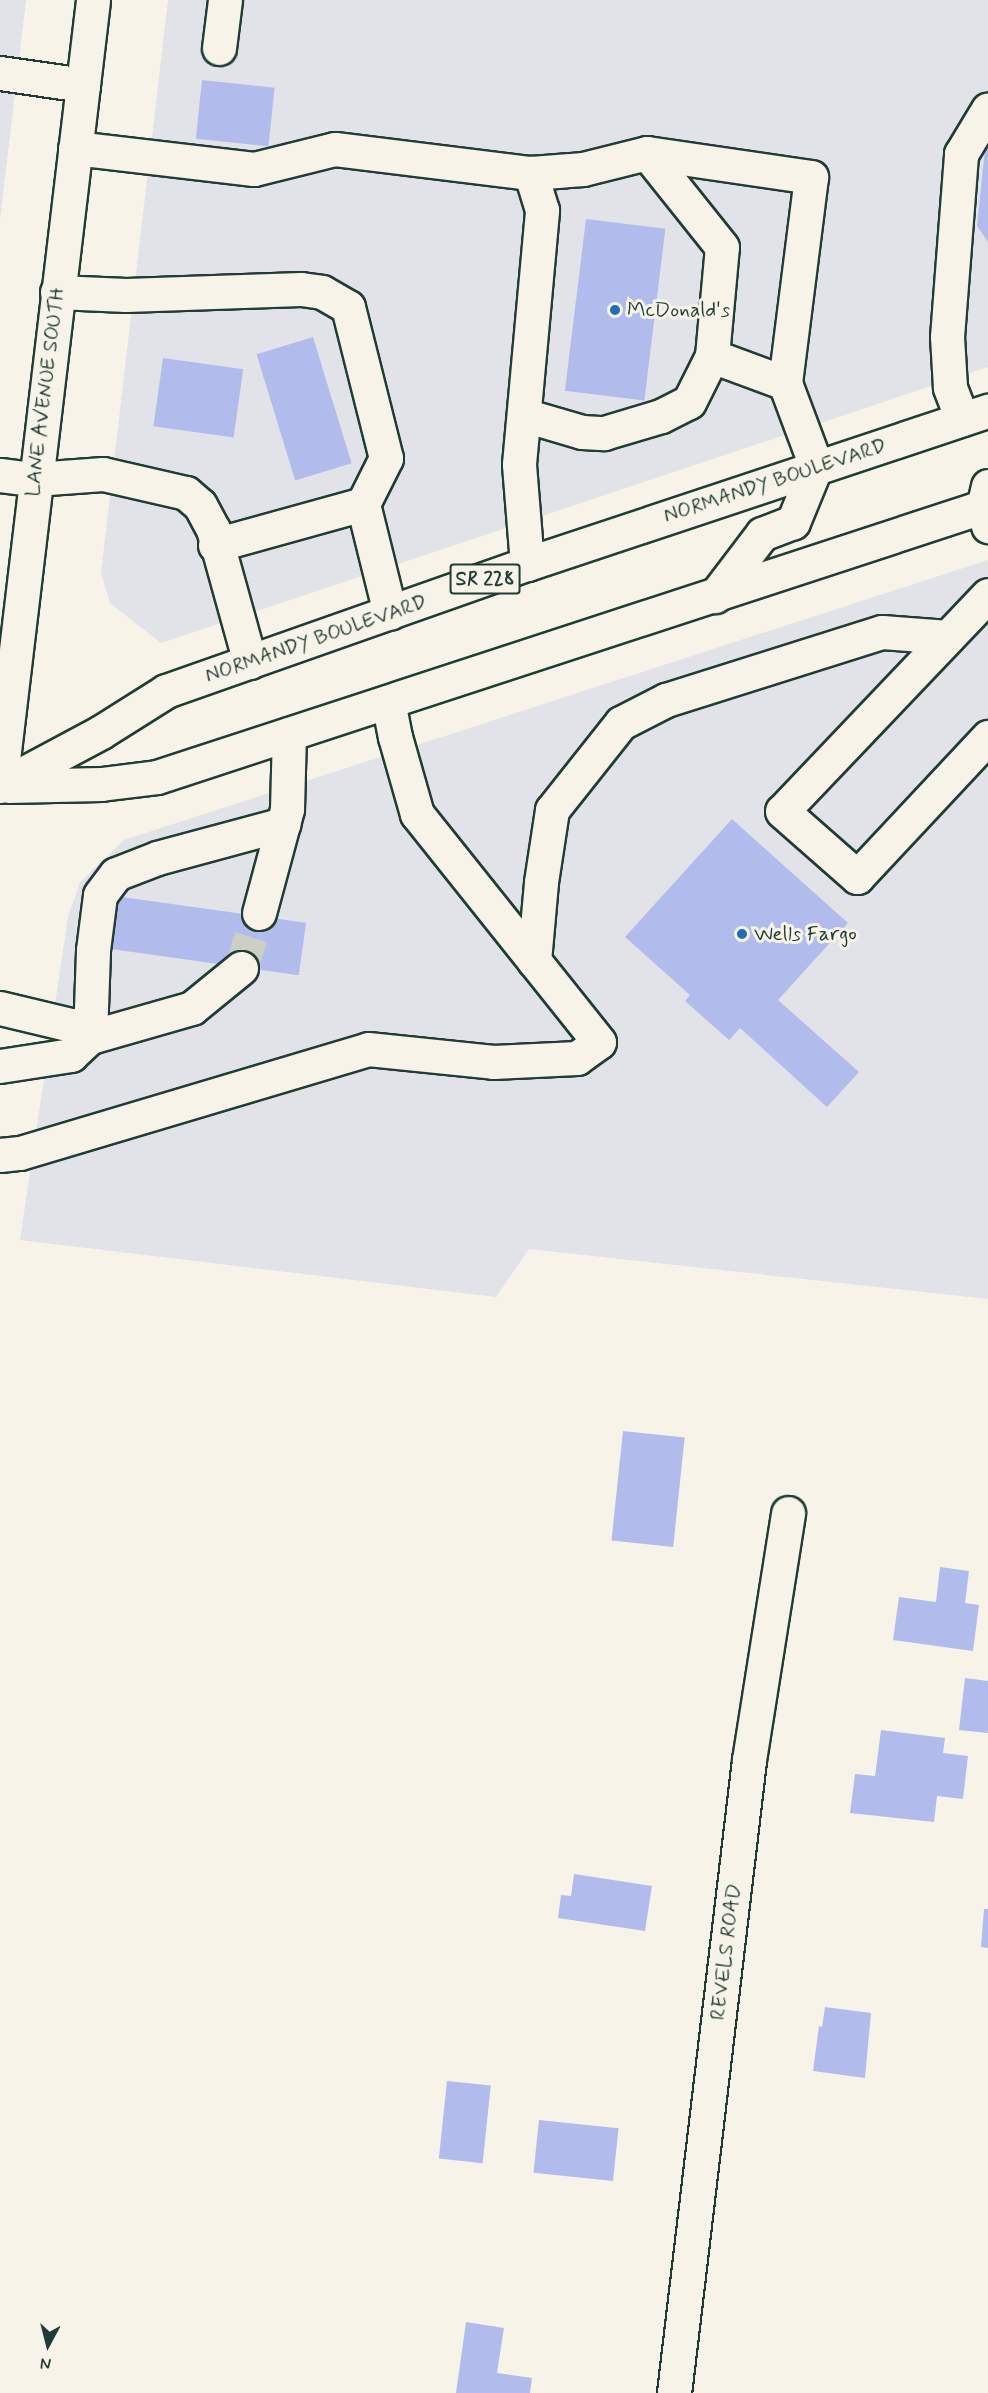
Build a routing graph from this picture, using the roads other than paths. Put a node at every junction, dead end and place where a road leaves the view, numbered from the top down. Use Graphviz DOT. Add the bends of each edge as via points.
graph roads {
  1 [pos="93,0"];
  2 [pos="225,0"];
  3 [pos="219,48"];
  4 [pos="0,73"];
  5 [pos="83,85"];
  6 [pos="988,109"];
  7 [pos="75,148"];
  8 [pos="647,153"];
  9 [pos="531,173"];
  10 [pos="57,292"];
  11 [pos="712,356"];
  12 [pos="784,383"];
  13 [pos="524,415"];
  14 [pos="975,415"];
  15 [pos="816,466"];
  16 [pos="0,475"];
  17 [pos="35,479"];
  18 [pos="363,504"];
  19 [pos="987,506"];
  20 [pos="215,545"];
  21 [pos="527,564"];
  22 [pos="988,595"];
  23 [pos="715,596"];
  24 [pos="390,613"];
  25 [pos="948,637"];
  26 [pos="250,662"];
  27 [pos="388,702"];
  28 [pos="289,734"];
  29 [pos="988,737"];
  30 [pos="0,786"];
  31 [pos="283,825"];
  32 [pos="259,913"];
  33 [pos="534,961"];
  34 [pos="241,968"];
  35 [pos="0,1008"];
  36 [pos="90,1036"];
  37 [pos="0,1066"];
  38 [pos="0,1155"];
  39 [pos="788,1513"];
  40 [pos="674,2393"];
  1 -- 5 [label="main road, LANE AVENUE SOUTH"];
  2 -- 3 [label="main road"];
  4 -- 5 [label="main road"];
  5 -- 7 [label="main road, LANE AVENUE SOUTH"];
  6 -- 14 [label="main road" via="961,154 947,337 950,387"];
  7 -- 9 [label="main road" via="254,169 335,149"];
  7 -- 10 [label="main road, LANE AVENUE SOUTH"];
  8 -- 9 [label="main road" via="583,169"];
  8 -- 11 [label="main road" via="722,247"];
  8 -- 12 [label="main road" via="811,177"];
  9 -- 13 [label="main road" via="542,210"];
  10 -- 17 [label="main road, LANE AVENUE SOUTH"];
  10 -- 18 [label="main road" via="126,295 301,289 322,292 348,307 386,458"];
  11 -- 12 [label="main road"];
  11 -- 13 [label="main road" via="689,402 661,416 604,433 582,432"];
  12 -- 15 [label="main road"];
  13 -- 21 [label="main road" via="519,464"];
  14 -- 15 [label="main road, NORMANDY BOULEVARD / SR 228"];
  15 -- 21 [label="main road, NORMANDY BOULEVARD / SR 228"];
  15 -- 23 [label="main road" via="793,522 762,534"];
  16 -- 17 [label="main road"];
  17 -- 20 [label="main road" via="103,474 186,493 200,505 213,529"];
  17 -- 30 [label="main road, LANE AVENUE SOUTH"];
  18 -- 20 [label="main road"];
  18 -- 24 [label="main road"];
  19 -- 23 [label="main road"];
  20 -- 26 [label="main road"];
  21 -- 24 [label="main road, NORMANDY BOULEVARD / SR 228"];
  22 -- 25 [label="main road"];
  23 -- 27 [label="main road"];
  24 -- 26 [label="main road, NORMANDY BOULEVARD / SR 228"];
  25 -- 29 [label="main road" via="782,811 856,877"];
  25 -- 33 [label="main road" via="882,632 666,700 621,723 552,810"];
  26 -- 30 [label="main road, NORMANDY BOULEVARD / SR 228" via="166,691 101,732"];
  27 -- 28 [label="main road"];
  27 -- 33 [label="main road" via="417,814"];
  28 -- 30 [label="main road" via="157,777 101,784"];
  28 -- 31 [label="main road" via="289,789"];
  31 -- 32 [label="main road"];
  31 -- 36 [label="main road" via="157,858 116,874 100,895 93,950"];
  33 -- 38 [label="main road" via="599,1042 577,1058 493,1062 368,1049 20,1154"];
  34 -- 36 [label="main road" via="192,1008"];
  35 -- 36 [label="main road" via="71,1025"];
  36 -- 37 [label="main road" via="71,1055"];
  39 -- 40 [label="main road, REVELS ROAD" via="749,1760"];
}
